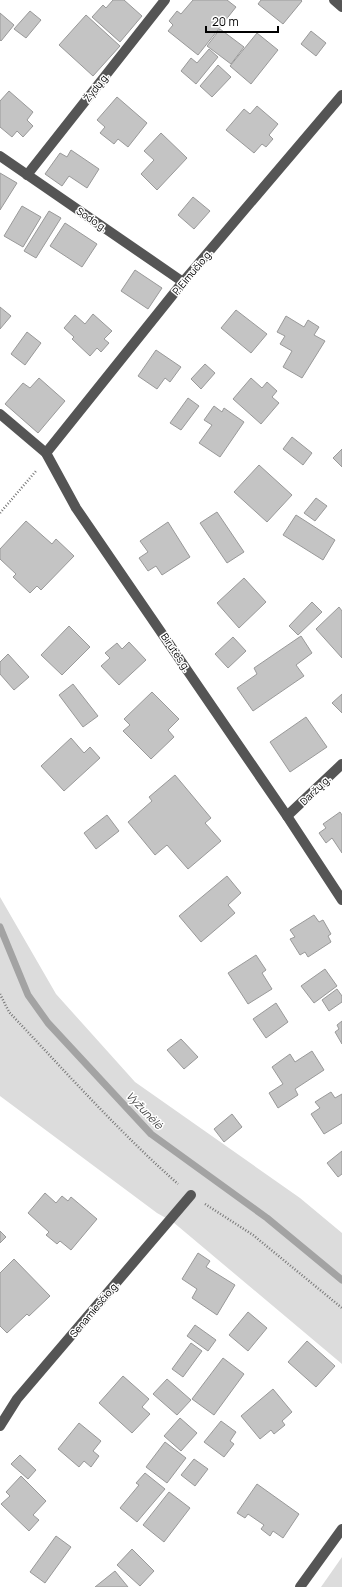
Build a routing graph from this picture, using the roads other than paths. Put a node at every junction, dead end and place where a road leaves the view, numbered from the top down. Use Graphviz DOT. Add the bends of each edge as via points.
graph roads {
  1 [pos="166,0"];
  2 [pos="334,0"];
  3 [pos="342,7"];
  4 [pos="342,95"];
  5 [pos="0,156"];
  6 [pos="27,175"];
  7 [pos="183,282"];
  8 [pos="0,414"];
  9 [pos="46,453"];
  10 [pos="342,764"];
  11 [pos="287,816"];
  12 [pos="342,900"];
  13 [pos="191,1195"];
  14 [pos="0,1426"];
  15 [pos="342,1529"];
  16 [pos="300,1587"];
  1 -- 6 [label="street, Žydų g."];
  2 -- 3 [label="street"];
  4 -- 7 [label="street, P. Eimučio g."];
  5 -- 6 [label="street, Sodo g."];
  6 -- 7 [label="street, Sodo g."];
  7 -- 9 [label="street, P. Eimučio g."];
  8 -- 9 [label="street, Birutės g."];
  9 -- 11 [label="street, Birutės g." via="76,508"];
  10 -- 11 [label="street, Daržų g."];
  11 -- 12 [label="street, Birutės g."];
  13 -- 14 [label="street, Senamiesčio g." via="17,1399"];
  15 -- 16 [label="street"];
}
